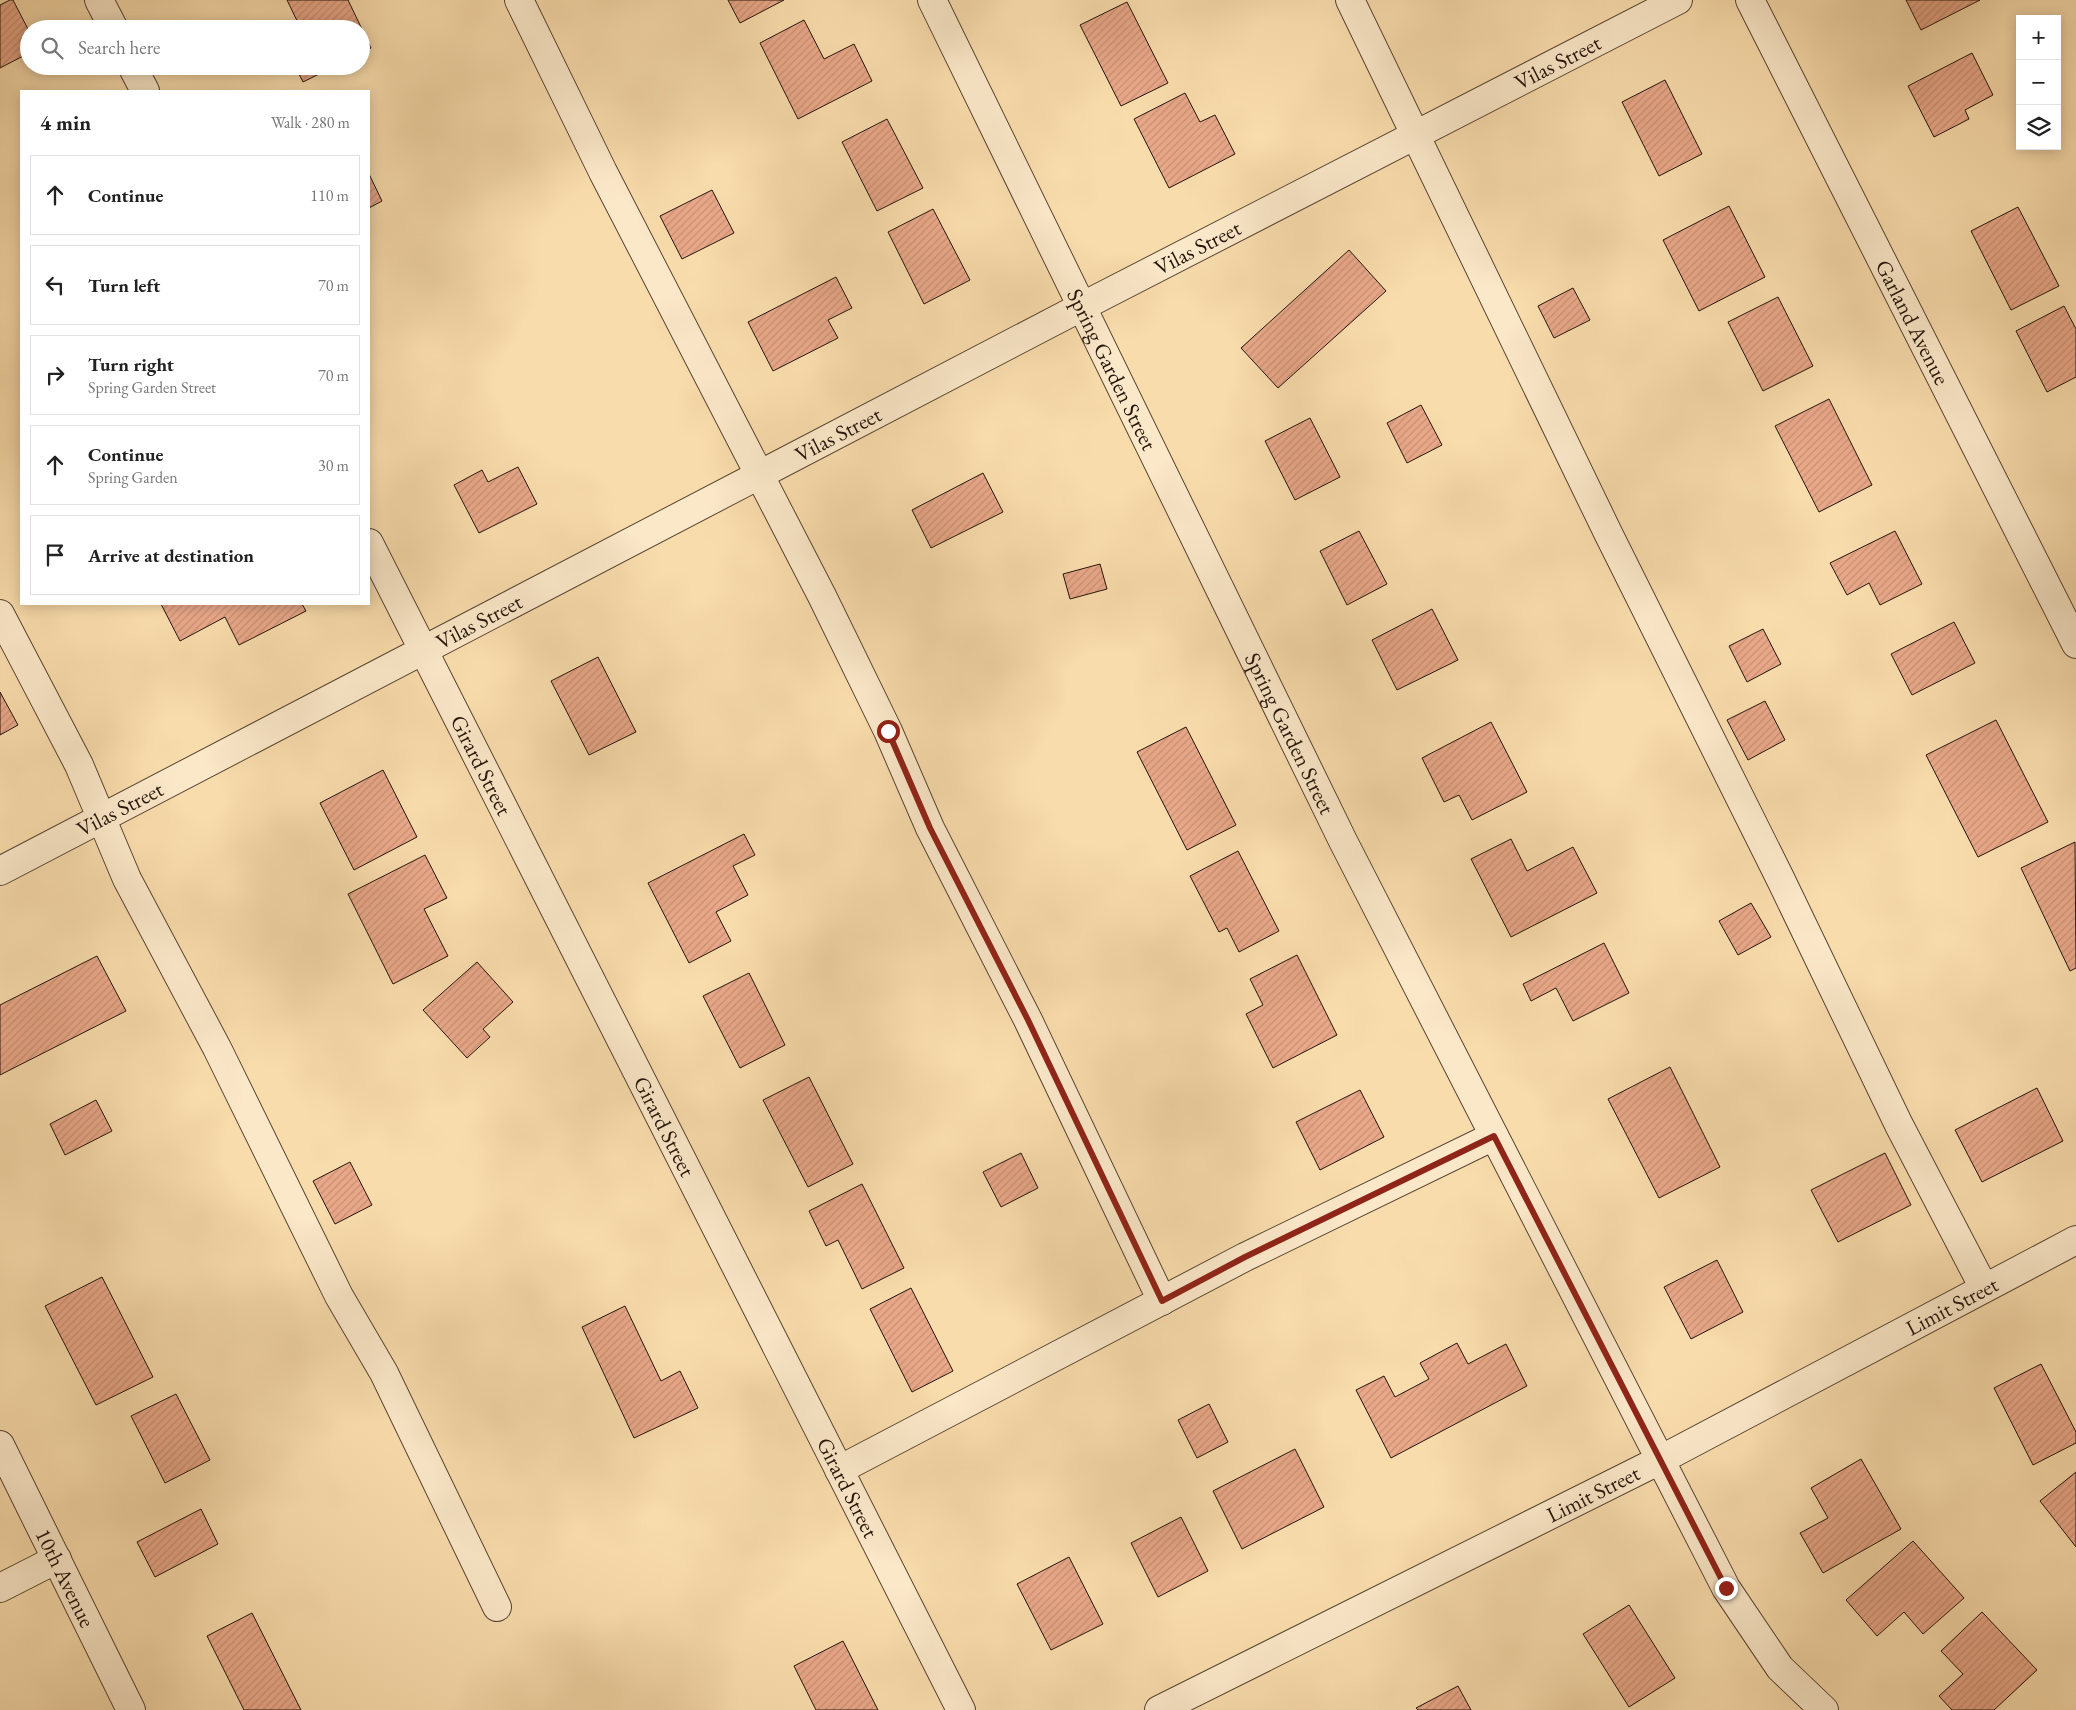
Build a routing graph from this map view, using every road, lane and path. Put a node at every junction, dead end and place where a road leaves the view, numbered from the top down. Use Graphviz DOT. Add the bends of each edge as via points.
graph roads {
  1 [pos="99,0"];
  2 [pos="518,0"];
  3 [pos="932,0"];
  4 [pos="1350,0"];
  5 [pos="1678,0"];
  6 [pos="1750,0"];
  7 [pos="109,20"];
  8 [pos="136,75"];
  9 [pos="144,90"];
  10 [pos="1416,135"];
  11 [pos="1083,306"];
  12 [pos="759,474"];
  13 [pos="370,545"];
  14 [pos="0,614"];
  15 [pos="2076,644"];
  16 [pos="422,650"];
  17 [pos="101,818"];
  18 [pos="0,871"];
  19 [pos="1494,1136"];
  20 [pos="2076,1240"];
  21 [pos="1984,1288"];
  22 [pos="1162,1301"];
  23 [pos="0,1445"];
  24 [pos="1660,1460"];
  25 [pos="839,1470"];
  26 [pos="56,1560"];
  27 [pos="0,1588"];
  28 [pos="496,1607"];
  29 [pos="131,1710"];
  30 [pos="961,1710"];
  31 [pos="1159,1710"];
  32 [pos="1824,1710"];
  1 -- 7 [label="street"];
  2 -- 12 [label="street"];
  3 -- 11 [label="street, Spring Garden Street"];
  4 -- 10 [label="street"];
  5 -- 10 [label="street, Vilas Street"];
  6 -- 15 [label="street, Garland Avenue"];
  8 -- 9 [label="street"];
  10 -- 11 [label="street, Vilas Street"];
  10 -- 21 [label="street" via="1899,1124"];
  11 -- 12 [label="street, Vilas Street"];
  11 -- 19 [label="street, Spring Garden Street" via="1343,842"];
  12 -- 16 [label="street, Vilas Street"];
  12 -- 22 [label="street" via="884,722 930,828 1028,1020"];
  13 -- 16 [label="street, Girard Street"];
  14 -- 17 [label="street" via="78,765"];
  16 -- 17 [label="street, Vilas Street"];
  16 -- 25 [label="street, Girard Street"];
  17 -- 18 [label="street, Vilas Street"];
  17 -- 28 [label="street" via="127,879 217,1048 339,1296 384,1373"];
  19 -- 22 [label="street"];
  19 -- 24 [label="street, Spring Garden Street"];
  20 -- 21 [label="street, Limit Street"];
  21 -- 24 [label="street, Limit Street"];
  22 -- 25 [label="street"];
  23 -- 26 [label="street, 10th Avenue"];
  24 -- 31 [label="street, Limit Street"];
  24 -- 32 [label="street, Spring Garden Street" via="1726,1588 1780,1668"];
  25 -- 30 [label="street, Girard Street"];
  26 -- 27 [label="street"];
  26 -- 29 [label="street, 10th Avenue"];
}
